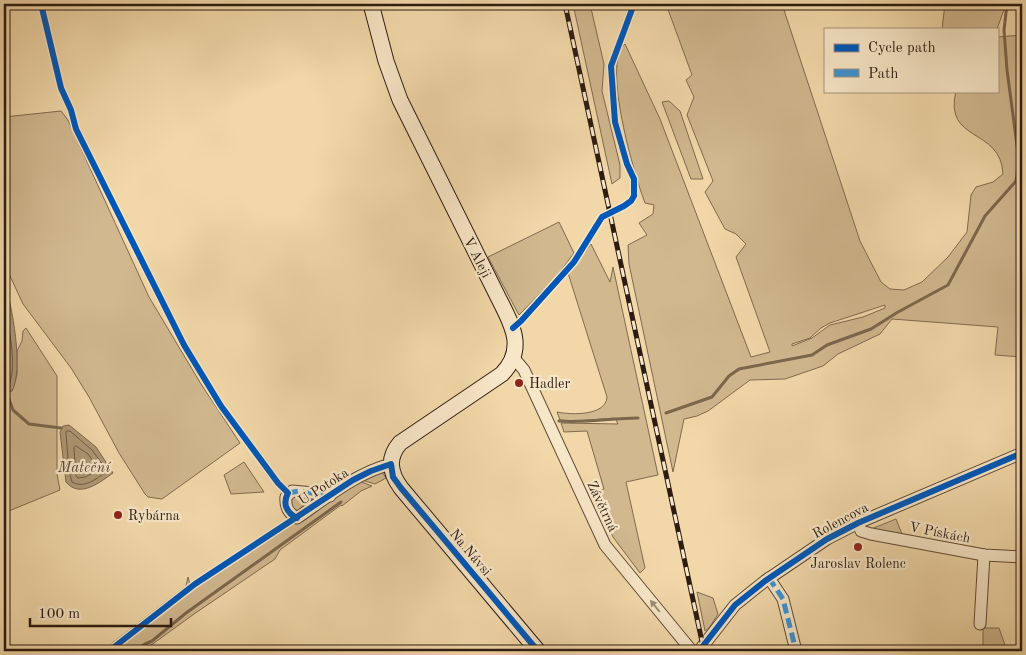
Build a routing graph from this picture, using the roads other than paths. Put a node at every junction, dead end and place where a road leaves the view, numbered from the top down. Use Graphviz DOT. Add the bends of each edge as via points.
graph roads {
  1 [pos="371,4"];
  2 [pos="513,357"];
  3 [pos="1022,453"];
  4 [pos="391,464"];
  5 [pos="330,496"];
  6 [pos="858,523"];
  7 [pos="984,556"];
  8 [pos="1022,557"];
  9 [pos="770,578"];
  10 [pos="980,624"];
  11 [pos="689,647"];
  12 [pos="538,651"];
  13 [pos="699,651"];
  14 [pos="796,651"];
  1 -- 2 [label="street, V Aleji" via="400,100 513,328"];
  2 -- 4 [label="street" via="498,377 400,443"];
  11 -- 2 [label="street, Závětrná, one-way" via="605,545 524,370"];
  3 -- 6 [label="street, Rolencova"];
  4 -- 5 [label="street, U Potoka" via="371,471"];
  4 -- 12 [label="street, Na Návsi" via="401,488"];
  6 -- 7 [label="street, V Pískách" via="861,531 871,534"];
  6 -- 9 [label="street, Rolencova" via="827,539"];
  7 -- 8 [label="street, V Pískách"];
  7 -- 10 [label="street"];
  9 -- 13 [label="street, Rolencova" via="734,605"];
  9 -- 14 [label="street" via="783,599"];
}
